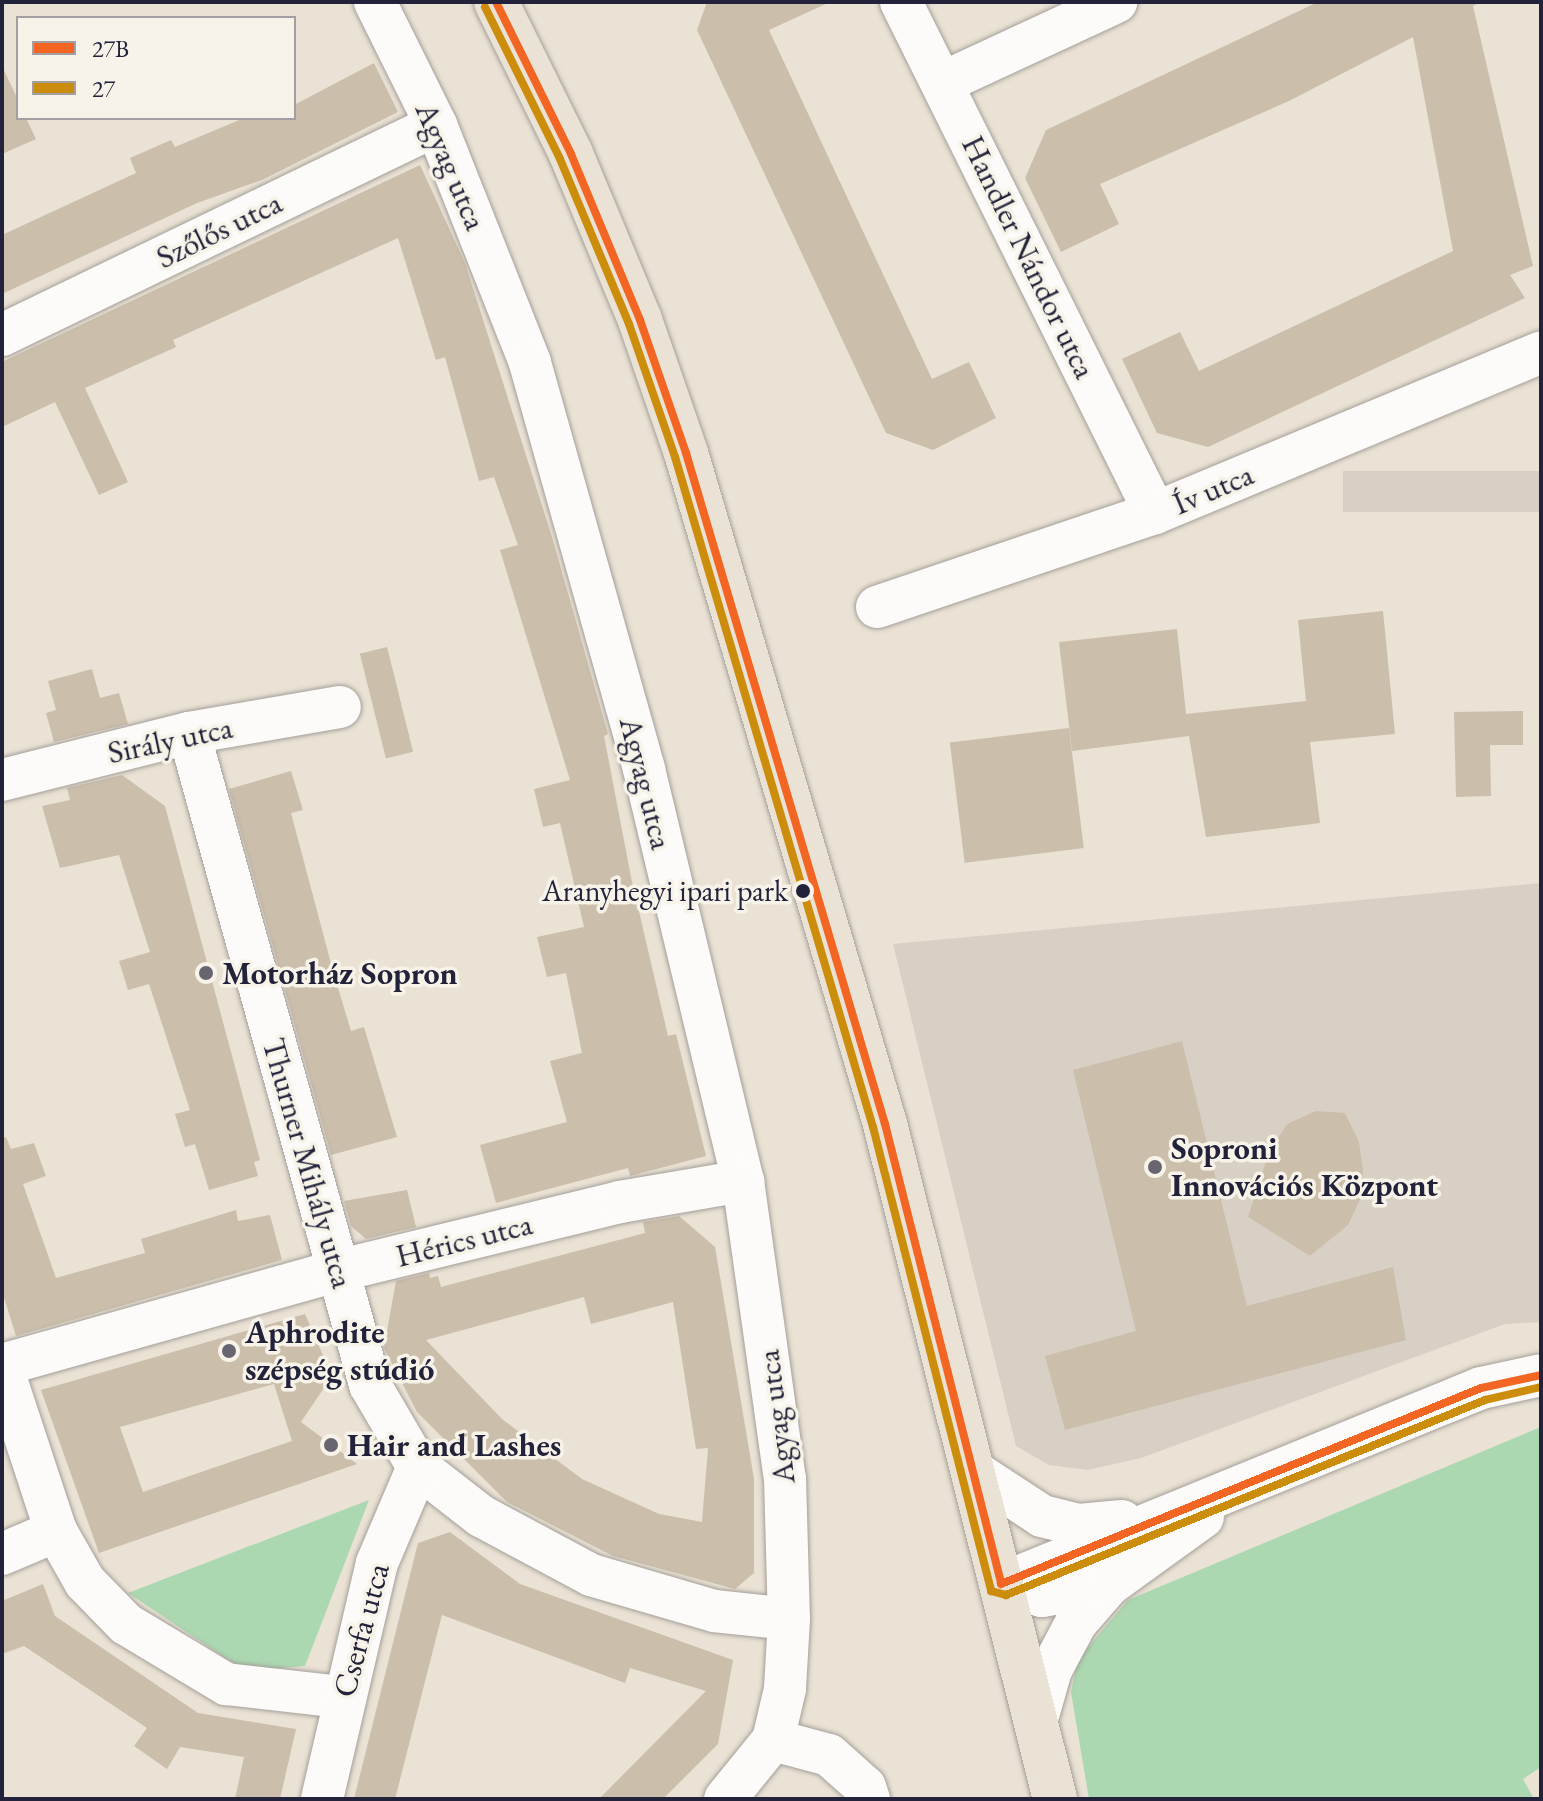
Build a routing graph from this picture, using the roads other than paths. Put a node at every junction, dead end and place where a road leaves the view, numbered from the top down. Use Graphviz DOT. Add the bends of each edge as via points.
graph roads {
  1 [pos="375,2"];
  2 [pos="496,2"];
  3 [pos="901,2"];
  4 [pos="1116,2"];
  5 [pos="944,82"];
  6 [pos="436,125"];
  7 [pos="2,335"];
  8 [pos="1541,352"];
  9 [pos="1155,513"];
  10 [pos="877,607"];
  11 [pos="340,707"];
  12 [pos="189,733"];
  13 [pos="2,780"];
  14 [pos="743,1181"];
  15 [pos="337,1271"];
  16 [pos="2,1366"];
  17 [pos="1541,1375"];
  18 [pos="418,1467"];
  19 [pos="975,1472"];
  20 [pos="1235,1491"];
  21 [pos="56,1531"];
  22 [pos="2,1554"];
  23 [pos="1001,1584"];
  24 [pos="1109,1585"];
  25 [pos="789,1619"];
  26 [pos="342,1697"];
  27 [pos="1037,1719"];
  28 [pos="773,1740"];
  29 [pos="322,1799"];
  30 [pos="725,1799"];
  31 [pos="869,1799"];
  32 [pos="1055,1799"];
  1 -- 6 [label="street, Agyag utca"];
  2 -- 19 [label="main road" via="571,154 640,320 686,453 885,1124"];
  3 -- 5 [label="street, Handler Nándor utca"];
  4 -- 5 [label="street"];
  5 -- 9 [label="street, Handler Nándor utca"];
  6 -- 7 [label="street, Szőlős utca"];
  6 -- 14 [label="street, Agyag utca" via="530,363 640,754"];
  8 -- 9 [label="street, Ív utca"];
  9 -- 10 [label="street, Ív utca"];
  11 -- 12 [label="street, Sirály utca"];
  12 -- 13 [label="street, Sirály utca"];
  12 -- 15 [label="street, Thurner Mihály utca"];
  14 -- 15 [label="street, Hérics utca" via="620,1202"];
  14 -- 25 [label="street, Agyag utca" via="785,1478"];
  15 -- 16 [label="street, Hérics utca"];
  15 -- 18 [label="street, Thurner Mihály utca" via="370,1385"];
  16 -- 21 [label="street"];
  17 -- 20 [label="street" via="1481,1388"];
  18 -- 25 [label="street, Thurner Mihály utca" via="481,1516 591,1575 714,1611"];
  18 -- 26 [label="street, Cserfa utca" via="377,1563"];
  19 -- 20 [label="street" via="1025,1509 1079,1525 1114,1523"];
  19 -- 23 [label="main road"];
  20 -- 23 [label="street"];
  20 -- 24 [label="street"];
  21 -- 22 [label="street"];
  21 -- 26 [label="street" via="85,1582 126,1624 172,1654 226,1684"];
  23 -- 24 [label="street" via="1042,1596"];
  23 -- 27 [label="main road"];
  24 -- 27 [label="street" via="1064,1643"];
  25 -- 28 [label="street, Agyag utca" via="785,1689"];
  26 -- 29 [label="street, Cserfa utca"];
  27 -- 32 [label="main road"];
  28 -- 30 [label="street"];
  28 -- 31 [label="street" via="829,1755 865,1787"];
}
